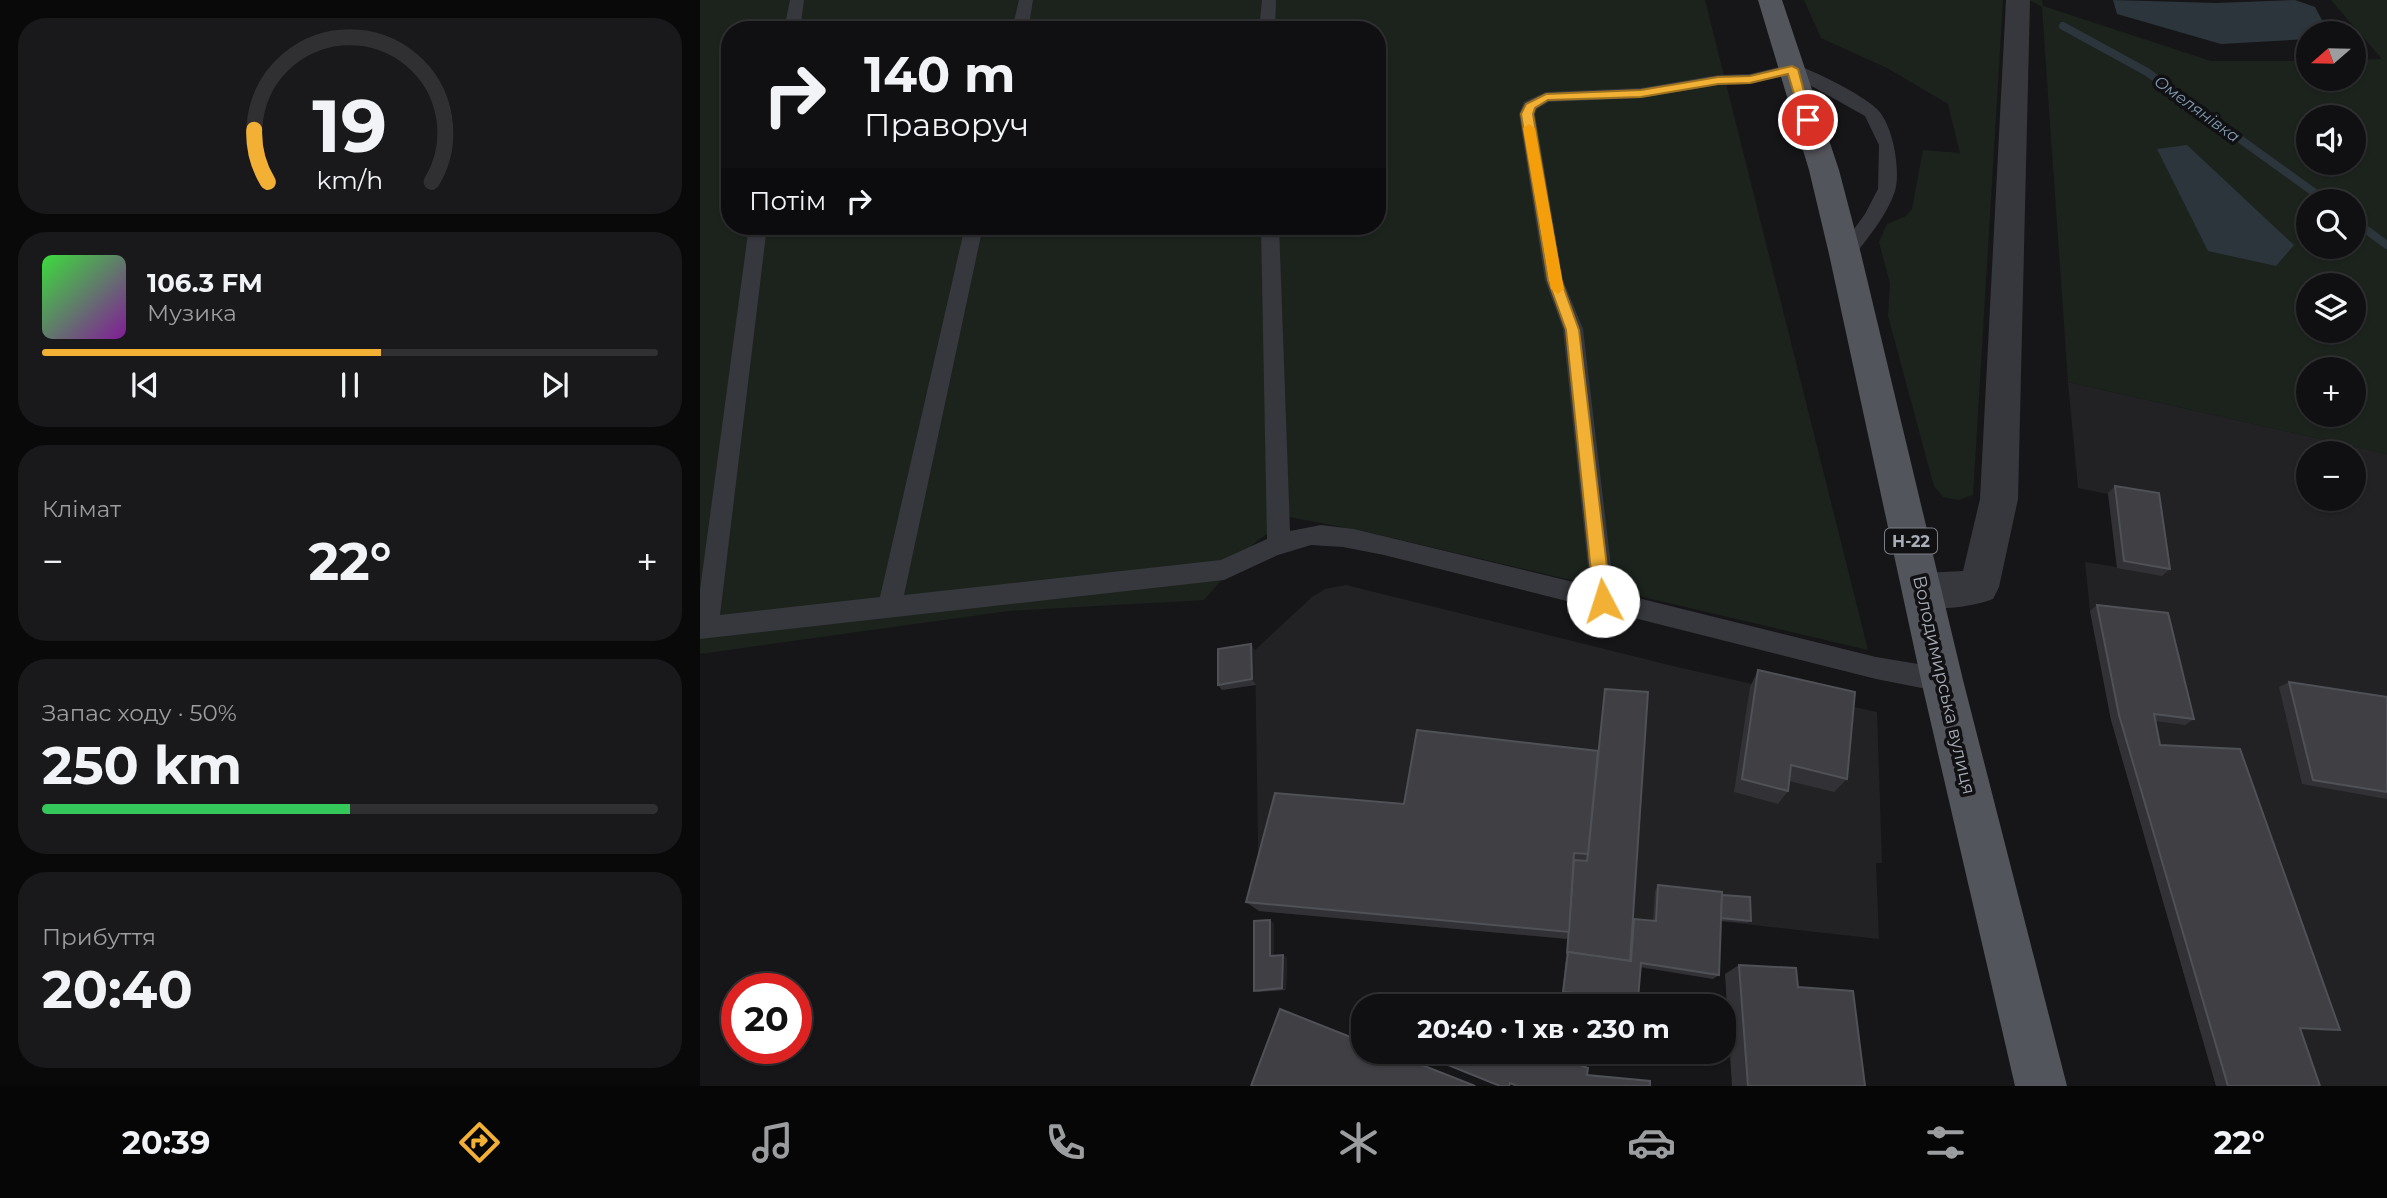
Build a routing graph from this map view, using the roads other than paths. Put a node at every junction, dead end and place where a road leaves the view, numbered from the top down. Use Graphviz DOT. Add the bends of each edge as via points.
graph roads {
  1 [pos="797,0"];
  2 [pos="1026,0"];
  3 [pos="1269,0"];
  4 [pos="1770,0"];
  5 [pos="2018,0"];
  6 [pos="794,21"];
  7 [pos="1022,21"];
  8 [pos="1268,21"];
  9 [pos="1792,69"];
  10 [pos="757,235"];
  11 [pos="972,235"];
  12 [pos="1270,235"];
  13 [pos="1845,254"];
  14 [pos="1279,545"];
  15 [pos="1922,591"];
  16 [pos="1603,601"];
  17 [pos="890,607"];
  18 [pos="704,628"];
  19 [pos="1942,680"];
  20 [pos="2040,1086"];
  1 -- 6 [label="lane"];
  2 -- 7 [label="lane"];
  3 -- 8 [label="lane"];
  4 -- 9 [label="main road, Володимирська вулиця / Н-22"];
  5 -- 15 [label="street" via="1999,499 1979,587"];
  9 -- 13 [label="main road, Володимирська вулиця / Н-22"];
  9 -- 13 [label="lane" via="1872,113 1887,145 1887,189"];
  9 -- 16 [label="lane" via="1641,93 1546,97 1530,106 1527,114 1554,280 1573,330"];
  10 -- 18 [label="lane"];
  11 -- 17 [label="lane"];
  12 -- 14 [label="lane"];
  13 -- 15 [label="main road, Володимирська вулиця / Н-22"];
  14 -- 16 [label="lane" via="1304,536 1355,539"];
  14 -- 17 [label="lane" via="1224,570"];
  15 -- 19 [label="main road, Володимирська вулиця / Н-22"];
  16 -- 19 [label="lane"];
  17 -- 18 [label="lane"];
  19 -- 20 [label="main road, Володимирська вулиця / Н-22"];
}
